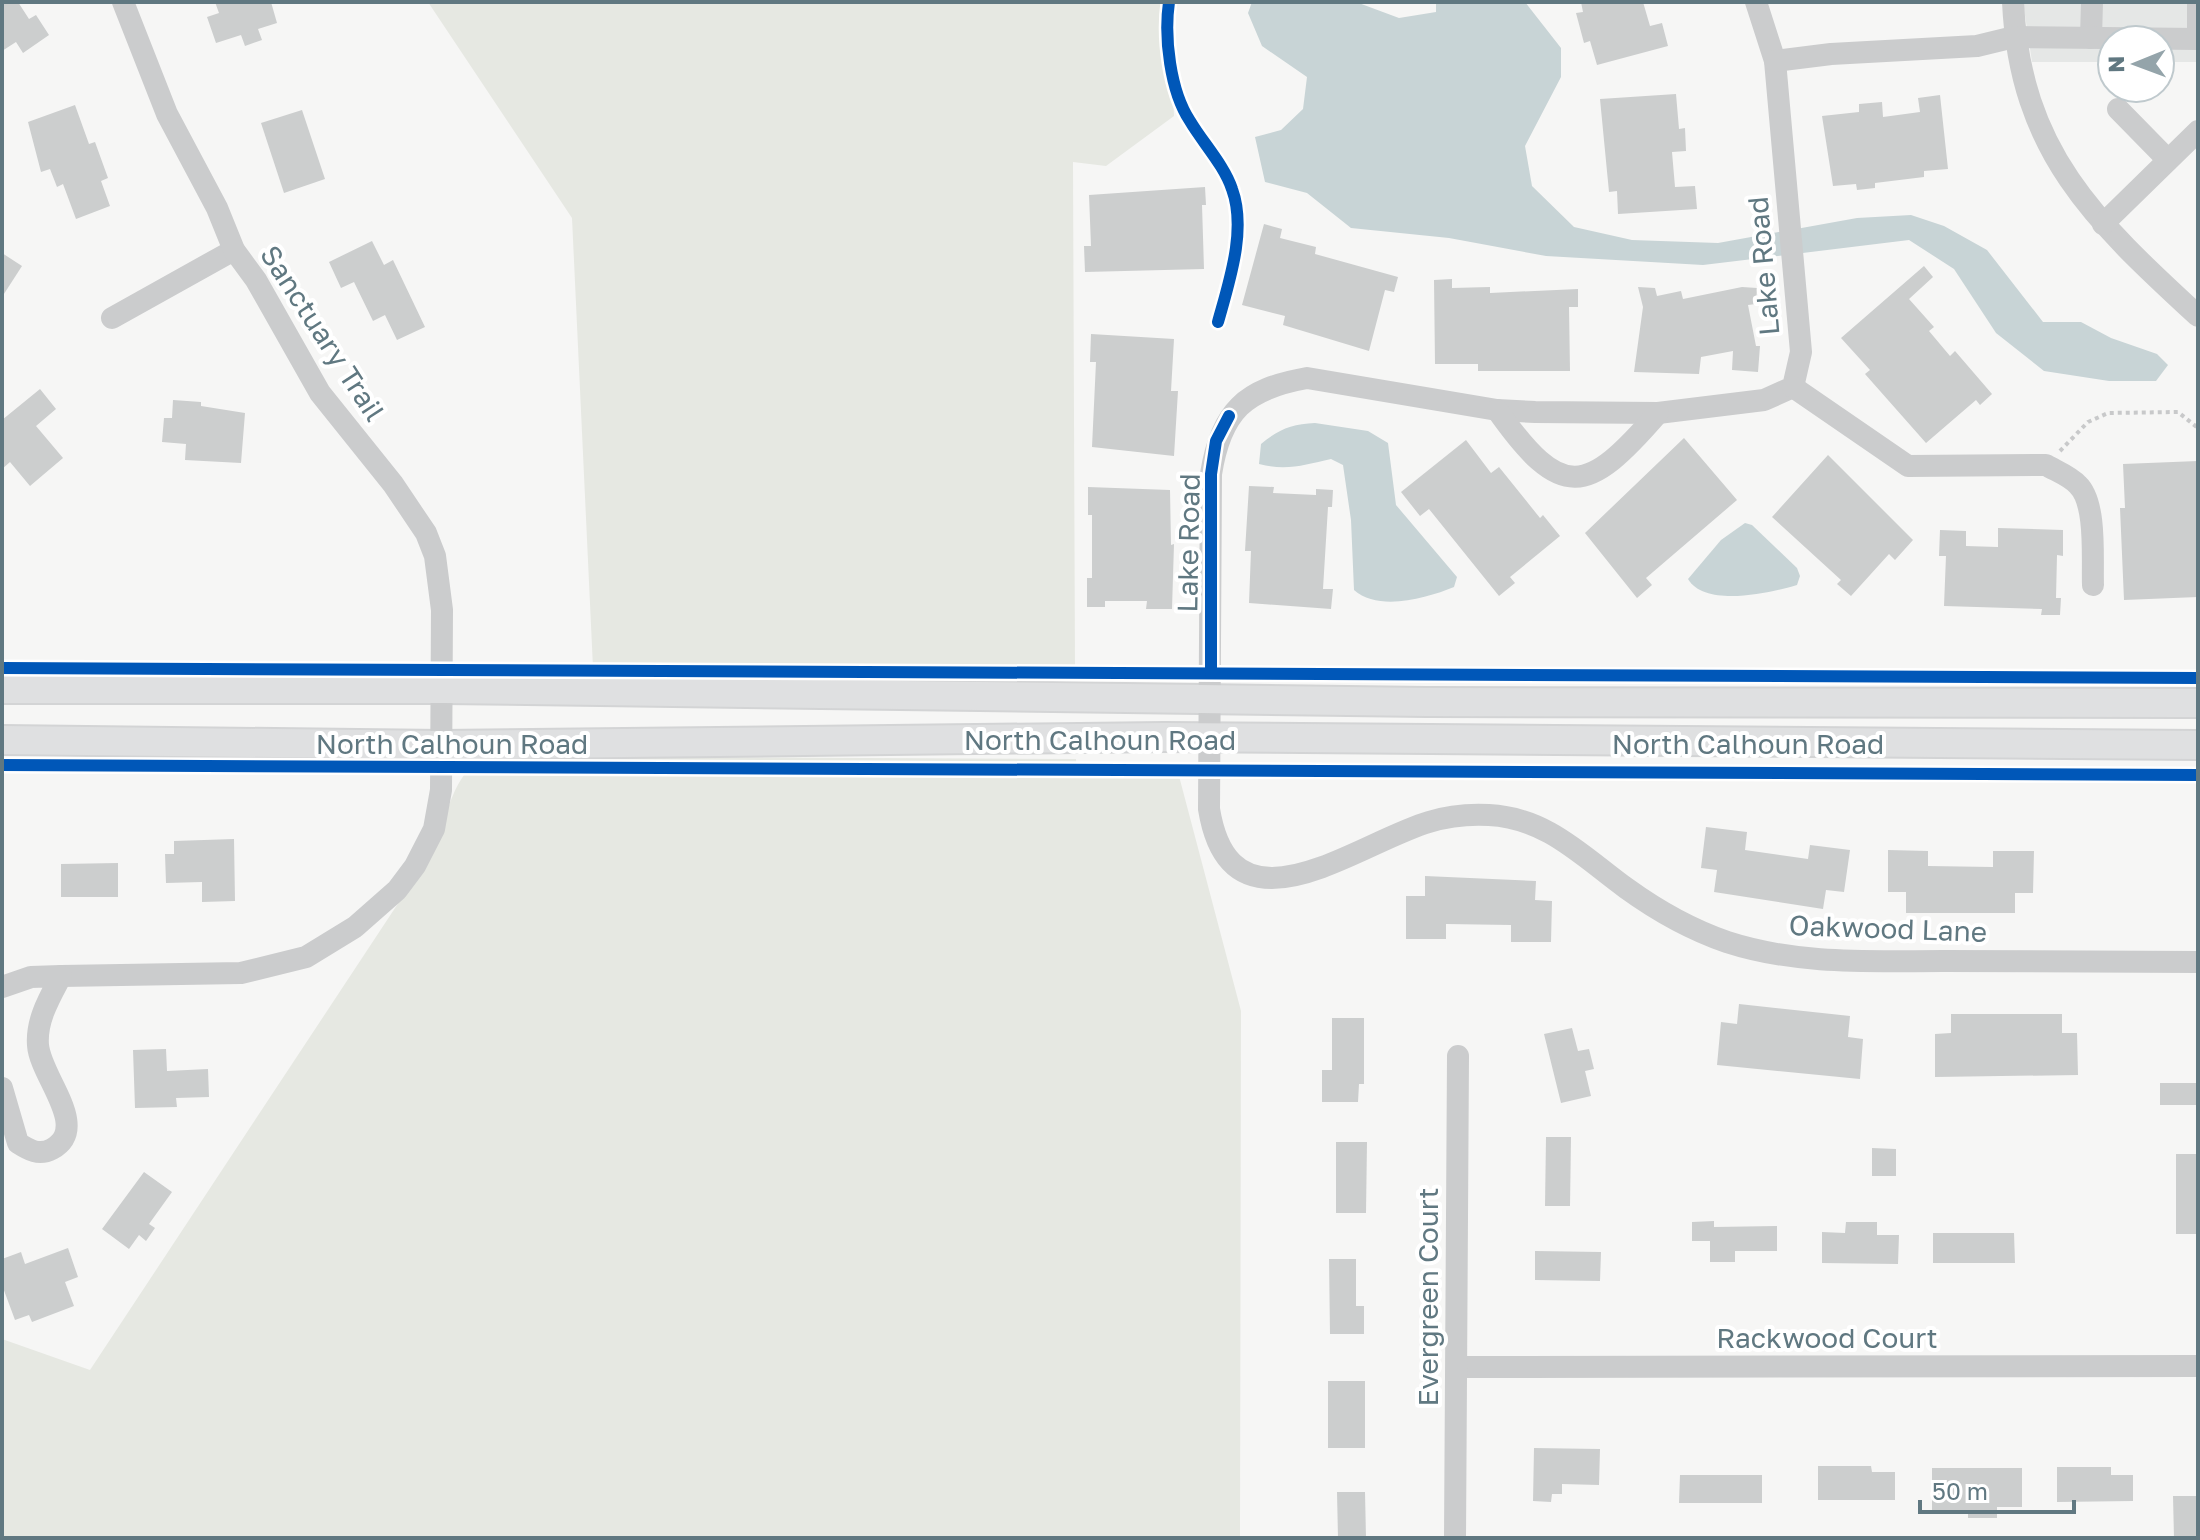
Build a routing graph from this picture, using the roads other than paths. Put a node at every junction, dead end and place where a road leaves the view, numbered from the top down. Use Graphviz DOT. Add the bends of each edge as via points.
graph roads {
  1 [pos="123,2"];
  2 [pos="1756,2"];
  3 [pos="2013,2"];
  4 [pos="2092,2"];
  5 [pos="2198,2"];
  6 [pos="2014,37"];
  7 [pos="2091,38"];
  8 [pos="2198,39"];
  9 [pos="1775,61"];
  10 [pos="2118,109"];
  11 [pos="2198,131"];
  12 [pos="2168,160"];
  13 [pos="2103,224"];
  14 [pos="234,250"];
  15 [pos="2198,316"];
  16 [pos="112,318"];
  17 [pos="1793,387"];
  18 [pos="1497,410"];
  19 [pos="1658,413"];
  20 [pos="2093,585"];
  21 [pos="2,689"];
  22 [pos="444,689"];
  23 [pos="1211,697"];
  24 [pos="1662,701"];
  25 [pos="2198,703"];
  26 [pos="1210,738"];
  27 [pos="2,740"];
  28 [pos="1663,743"];
  29 [pos="442,745"];
  30 [pos="2198,745"];
  31 [pos="2198,962"];
  32 [pos="61,976"];
  33 [pos="2,987"];
  34 [pos="1458,1056"];
  35 [pos="2,1088"];
  36 [pos="2198,1366"];
  37 [pos="1457,1367"];
  38 [pos="1455,1538"];
  1 -- 14 [label="street, Sanctuary Trail" via="167,114"];
  2 -- 9 [label="street, Lake Road"];
  3 -- 6 [label="street"];
  4 -- 7 [label="street"];
  5 -- 8 [label="street"];
  6 -- 7 [label="street"];
  6 -- 9 [label="street" via="1977,46"];
  6 -- 13 [label="street" via="2043,134 2080,198"];
  7 -- 8 [label="street"];
  9 -- 17 [label="street, Lake Road" via="1801,352"];
  10 -- 12 [label="street"];
  11 -- 12 [label="street"];
  12 -- 13 [label="street"];
  13 -- 15 [label="street"];
  14 -- 16 [label="street"];
  14 -- 22 [label="street, Sanctuary Trail" via="320,393 426,533 440,581"];
  17 -- 19 [label="street, Lake Road" via="1764,400"];
  17 -- 20 [label="street" via="1908,466 2046,465 2079,485 2091,514"];
  18 -- 19 [label="street, Lake Road"];
  18 -- 19 [label="street" via="1541,465 1572,479 1613,462"];
  18 -- 23 [label="street, Lake Road" via="1307,378 1276,383 1251,395 1229,416 1216,441 1211,474"];
  21 -- 22 [label="main road, North Calhoun Road"];
  22 -- 23 [label="main road, North Calhoun Road"];
  22 -- 29 [label="street, Sanctuary Trail"];
  23 -- 24 [label="main road, North Calhoun Road"];
  23 -- 26 [label="street, Lake Road"];
  24 -- 25 [label="main road, North Calhoun Road"];
  24 -- 28 [label="main road"];
  26 -- 28 [label="main road, North Calhoun Road"];
  26 -- 29 [label="main road, North Calhoun Road"];
  26 -- 31 [label="street, Oakwood Lane" via="1213,835 1229,861 1258,877 1303,875 1428,822 1490,815 1567,840 1653,905 1725,941 1760,951 1825,961"];
  27 -- 29 [label="main road, North Calhoun Road"];
  28 -- 30 [label="main road, North Calhoun Road"];
  29 -- 32 [label="street, Sanctuary Trail" via="438,813 415,866 378,908 328,945 280,966 241,973"];
  32 -- 33 [label="street, Sanctuary Trail" via="31,977"];
  32 -- 35 [label="street" via="46,1004 37,1044 43,1069 66,1114 68,1131 60,1144 48,1152 33,1152 18,1143"];
  34 -- 37 [label="street, Evergreen Court"];
  36 -- 37 [label="street, Rackwood Court"];
  37 -- 38 [label="street, Evergreen Court"];
}
